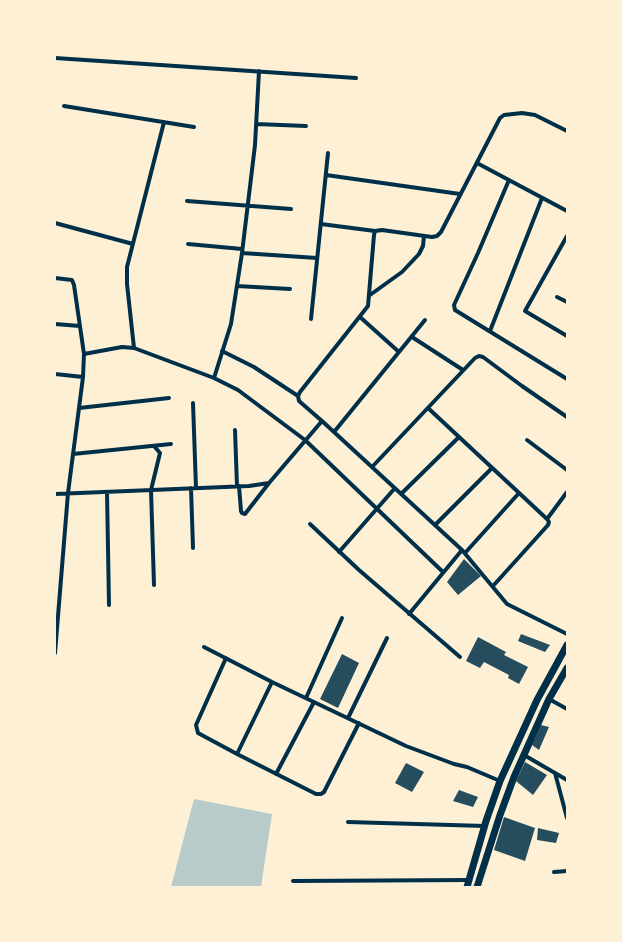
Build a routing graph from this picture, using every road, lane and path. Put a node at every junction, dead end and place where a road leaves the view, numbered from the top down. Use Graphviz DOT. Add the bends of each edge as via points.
graph roads {
  1 [pos="55,58"];
  2 [pos="259,71"];
  3 [pos="356,78"];
  4 [pos="64,106"];
  5 [pos="164,122"];
  6 [pos="256,124"];
  7 [pos="306,126"];
  8 [pos="194,127"];
  9 [pos="567,131"];
  10 [pos="328,153"];
  11 [pos="476,162"];
  12 [pos="326,175"];
  13 [pos="509,180"];
  14 [pos="460,194"];
  15 [pos="542,198"];
  16 [pos="187,201"];
  17 [pos="248,206"];
  18 [pos="291,209"];
  19 [pos="567,211"];
  20 [pos="55,223"];
  21 [pos="321,224"];
  22 [pos="375,230"];
  23 [pos="424,236"];
  24 [pos="567,236"];
  25 [pos="133,244"];
  26 [pos="188,244"];
  27 [pos="242,251"];
  28 [pos="318,258"];
  29 [pos="55,278"];
  30 [pos="237,286"];
  31 [pos="290,289"];
  32 [pos="370,295"];
  33 [pos="557,297"];
  34 [pos="567,302"];
  35 [pos="360,317"];
  36 [pos="311,319"];
  37 [pos="425,320"];
  38 [pos="55,324"];
  39 [pos="80,326"];
  40 [pos="490,331"];
  41 [pos="567,336"];
  42 [pos="412,337"];
  43 [pos="134,348"];
  44 [pos="222,352"];
  45 [pos="399,352"];
  46 [pos="84,354"];
  47 [pos="463,370"];
  48 [pos="55,374"];
  49 [pos="83,376"];
  50 [pos="214,378"];
  51 [pos="567,379"];
  52 [pos="298,396"];
  53 [pos="169,398"];
  54 [pos="193,403"];
  55 [pos="79,408"];
  56 [pos="428,408"];
  57 [pos="567,417"];
  58 [pos="322,421"];
  59 [pos="235,430"];
  60 [pos="334,432"];
  61 [pos="459,437"];
  62 [pos="305,440"];
  63 [pos="527,440"];
  64 [pos="170,444"];
  65 [pos="154,446"];
  66 [pos="73,454"];
  67 [pos="372,468"];
  68 [pos="492,468"];
  69 [pos="567,470"];
  70 [pos="269,483"];
  71 [pos="238,486"];
  72 [pos="194,488"];
  73 [pos="395,488"];
  74 [pos="152,490"];
  75 [pos="107,492"];
  76 [pos="567,492"];
  77 [pos="68,493"];
  78 [pos="55,494"];
  79 [pos="401,494"];
  80 [pos="519,494"];
  81 [pos="377,509"];
  82 [pos="548,519"];
  83 [pos="310,524"];
  84 [pos="435,525"];
  85 [pos="194,548"];
  86 [pos="464,551"];
  87 [pos="339,552"];
  88 [pos="443,572"];
  89 [pos="154,586"];
  90 [pos="493,586"];
  91 [pos="109,606"];
  92 [pos="409,614"];
  93 [pos="342,618"];
  94 [pos="56,625"];
  95 [pos="567,634"];
  96 [pos="387,638"];
  97 [pos="567,645"];
  98 [pos="204,647"];
  99 [pos="55,652"];
  100 [pos="460,657"];
  101 [pos="226,658"];
  102 [pos="567,668"];
  103 [pos="272,682"];
  104 [pos="306,698"];
  105 [pos="549,699"];
  106 [pos="314,702"];
  107 [pos="567,709"];
  108 [pos="348,718"];
  109 [pos="359,723"];
  110 [pos="237,754"];
  111 [pos="524,755"];
  112 [pos="555,773"];
  113 [pos="276,774"];
  114 [pos="567,780"];
  115 [pos="500,781"];
  116 [pos="567,818"];
  117 [pos="348,822"];
  118 [pos="485,826"];
  119 [pos="567,871"];
  120 [pos="554,872"];
  121 [pos="293,881"];
  122 [pos="468,883"];
  123 [pos="477,887"];
  1 -- 2 [label="street"];
  2 -- 3 [label="street"];
  2 -- 6 [label="street"];
  4 -- 5 [label="street"];
  5 -- 8 [label="street"];
  5 -- 25 [label="street"];
  6 -- 7 [label="street"];
  6 -- 17 [label="street"];
  9 -- 11 [label="street" via="535,115 504,115"];
  10 -- 12 [label="street"];
  11 -- 13 [label="street"];
  11 -- 14 [label="street"];
  12 -- 14 [label="street"];
  12 -- 21 [label="street"];
  13 -- 15 [label="street"];
  13 -- 40 [label="street" via="454,305 458,313"];
  14 -- 23 [label="street" via="440,233 432,237"];
  15 -- 19 [label="street"];
  15 -- 40 [label="street"];
  16 -- 17 [label="street"];
  17 -- 18 [label="street"];
  17 -- 27 [label="street"];
  20 -- 25 [label="street"];
  21 -- 22 [label="street"];
  21 -- 28 [label="street"];
  22 -- 23 [label="street"];
  22 -- 32 [label="street"];
  23 -- 32 [label="street" via="419,254 402,272"];
  24 -- 41 [label="street" via="525,311"];
  25 -- 43 [label="street" via="128,259 127,284"];
  26 -- 27 [label="street"];
  27 -- 28 [label="street"];
  27 -- 30 [label="street"];
  28 -- 36 [label="street"];
  29 -- 39 [label="street" via="72,280"];
  30 -- 31 [label="street"];
  30 -- 44 [label="street" via="231,324"];
  32 -- 35 [label="street" via="368,306"];
  33 -- 34 [label="street"];
  35 -- 45 [label="street"];
  35 -- 52 [label="street"];
  37 -- 42 [label="street"];
  38 -- 39 [label="street"];
  39 -- 46 [label="street"];
  40 -- 51 [label="street"];
  42 -- 45 [label="street"];
  42 -- 47 [label="street"];
  43 -- 46 [label="street" via="122,347"];
  43 -- 50 [label="street"];
  44 -- 50 [label="street"];
  44 -- 52 [label="street" via="254,367"];
  45 -- 60 [label="street"];
  46 -- 49 [label="street"];
  47 -- 56 [label="street"];
  47 -- 57 [label="street" via="478,356 484,357"];
  48 -- 49 [label="street"];
  49 -- 55 [label="street"];
  50 -- 62 [label="street" via="238,390"];
  52 -- 58 [label="street" via="299,401"];
  53 -- 55 [label="street"];
  54 -- 72 [label="street"];
  55 -- 66 [label="street"];
  56 -- 61 [label="street"];
  56 -- 67 [label="street"];
  58 -- 60 [label="street"];
  58 -- 62 [label="street"];
  59 -- 71 [label="street"];
  60 -- 67 [label="street"];
  61 -- 68 [label="street"];
  61 -- 79 [label="street"];
  62 -- 70 [label="street"];
  62 -- 81 [label="street"];
  63 -- 69 [label="street"];
  64 -- 65 [label="street"];
  65 -- 66 [label="street"];
  65 -- 74 [label="street" via="160,454"];
  66 -- 77 [label="street"];
  67 -- 73 [label="street"];
  68 -- 80 [label="street"];
  68 -- 84 [label="street"];
  70 -- 71 [label="street"];
  70 -- 71 [label="street" via="245,514 241,510"];
  71 -- 72 [label="street"];
  72 -- 74 [label="street"];
  72 -- 85 [label="street"];
  73 -- 79 [label="street"];
  73 -- 81 [label="street"];
  74 -- 75 [label="street"];
  74 -- 89 [label="street"];
  75 -- 77 [label="street"];
  75 -- 91 [label="street"];
  76 -- 82 [label="street"];
  77 -- 78 [label="street"];
  77 -- 94 [label="street"];
  79 -- 84 [label="street"];
  80 -- 82 [label="street"];
  80 -- 86 [label="street"];
  81 -- 87 [label="street"];
  81 -- 88 [label="street"];
  82 -- 90 [label="street" via="548,525"];
  83 -- 87 [label="street"];
  84 -- 86 [label="street"];
  86 -- 88 [label="street"];
  86 -- 90 [label="street"];
  87 -- 92 [label="street"];
  88 -- 92 [label="street"];
  90 -- 95 [label="street" via="508,604"];
  92 -- 100 [label="street"];
  93 -- 104 [label="street"];
  94 -- 99 [label="street"];
  96 -- 108 [label="street"];
  97 -- 115 [label="highway" via="537,700"];
  98 -- 101 [label="street"];
  101 -- 103 [label="street"];
  101 -- 110 [label="street" via="196,730"];
  102 -- 105 [label="highway"];
  103 -- 104 [label="street"];
  103 -- 110 [label="street"];
  104 -- 106 [label="street"];
  105 -- 107 [label="street"];
  105 -- 111 [label="highway"];
  106 -- 108 [label="street"];
  106 -- 113 [label="street"];
  108 -- 109 [label="street"];
  109 -- 113 [label="street" via="324,792 316,794"];
  109 -- 115 [label="street" via="406,746"];
  110 -- 113 [label="street"];
  111 -- 112 [label="street"];
  111 -- 123 [label="highway" via="500,815"];
  112 -- 114 [label="street"];
  112 -- 116 [label="street"];
  115 -- 118 [label="highway"];
  117 -- 118 [label="street"];
  118 -- 122 [label="highway"];
  119 -- 120 [label="street"];
  121 -- 122 [label="street"];
}
